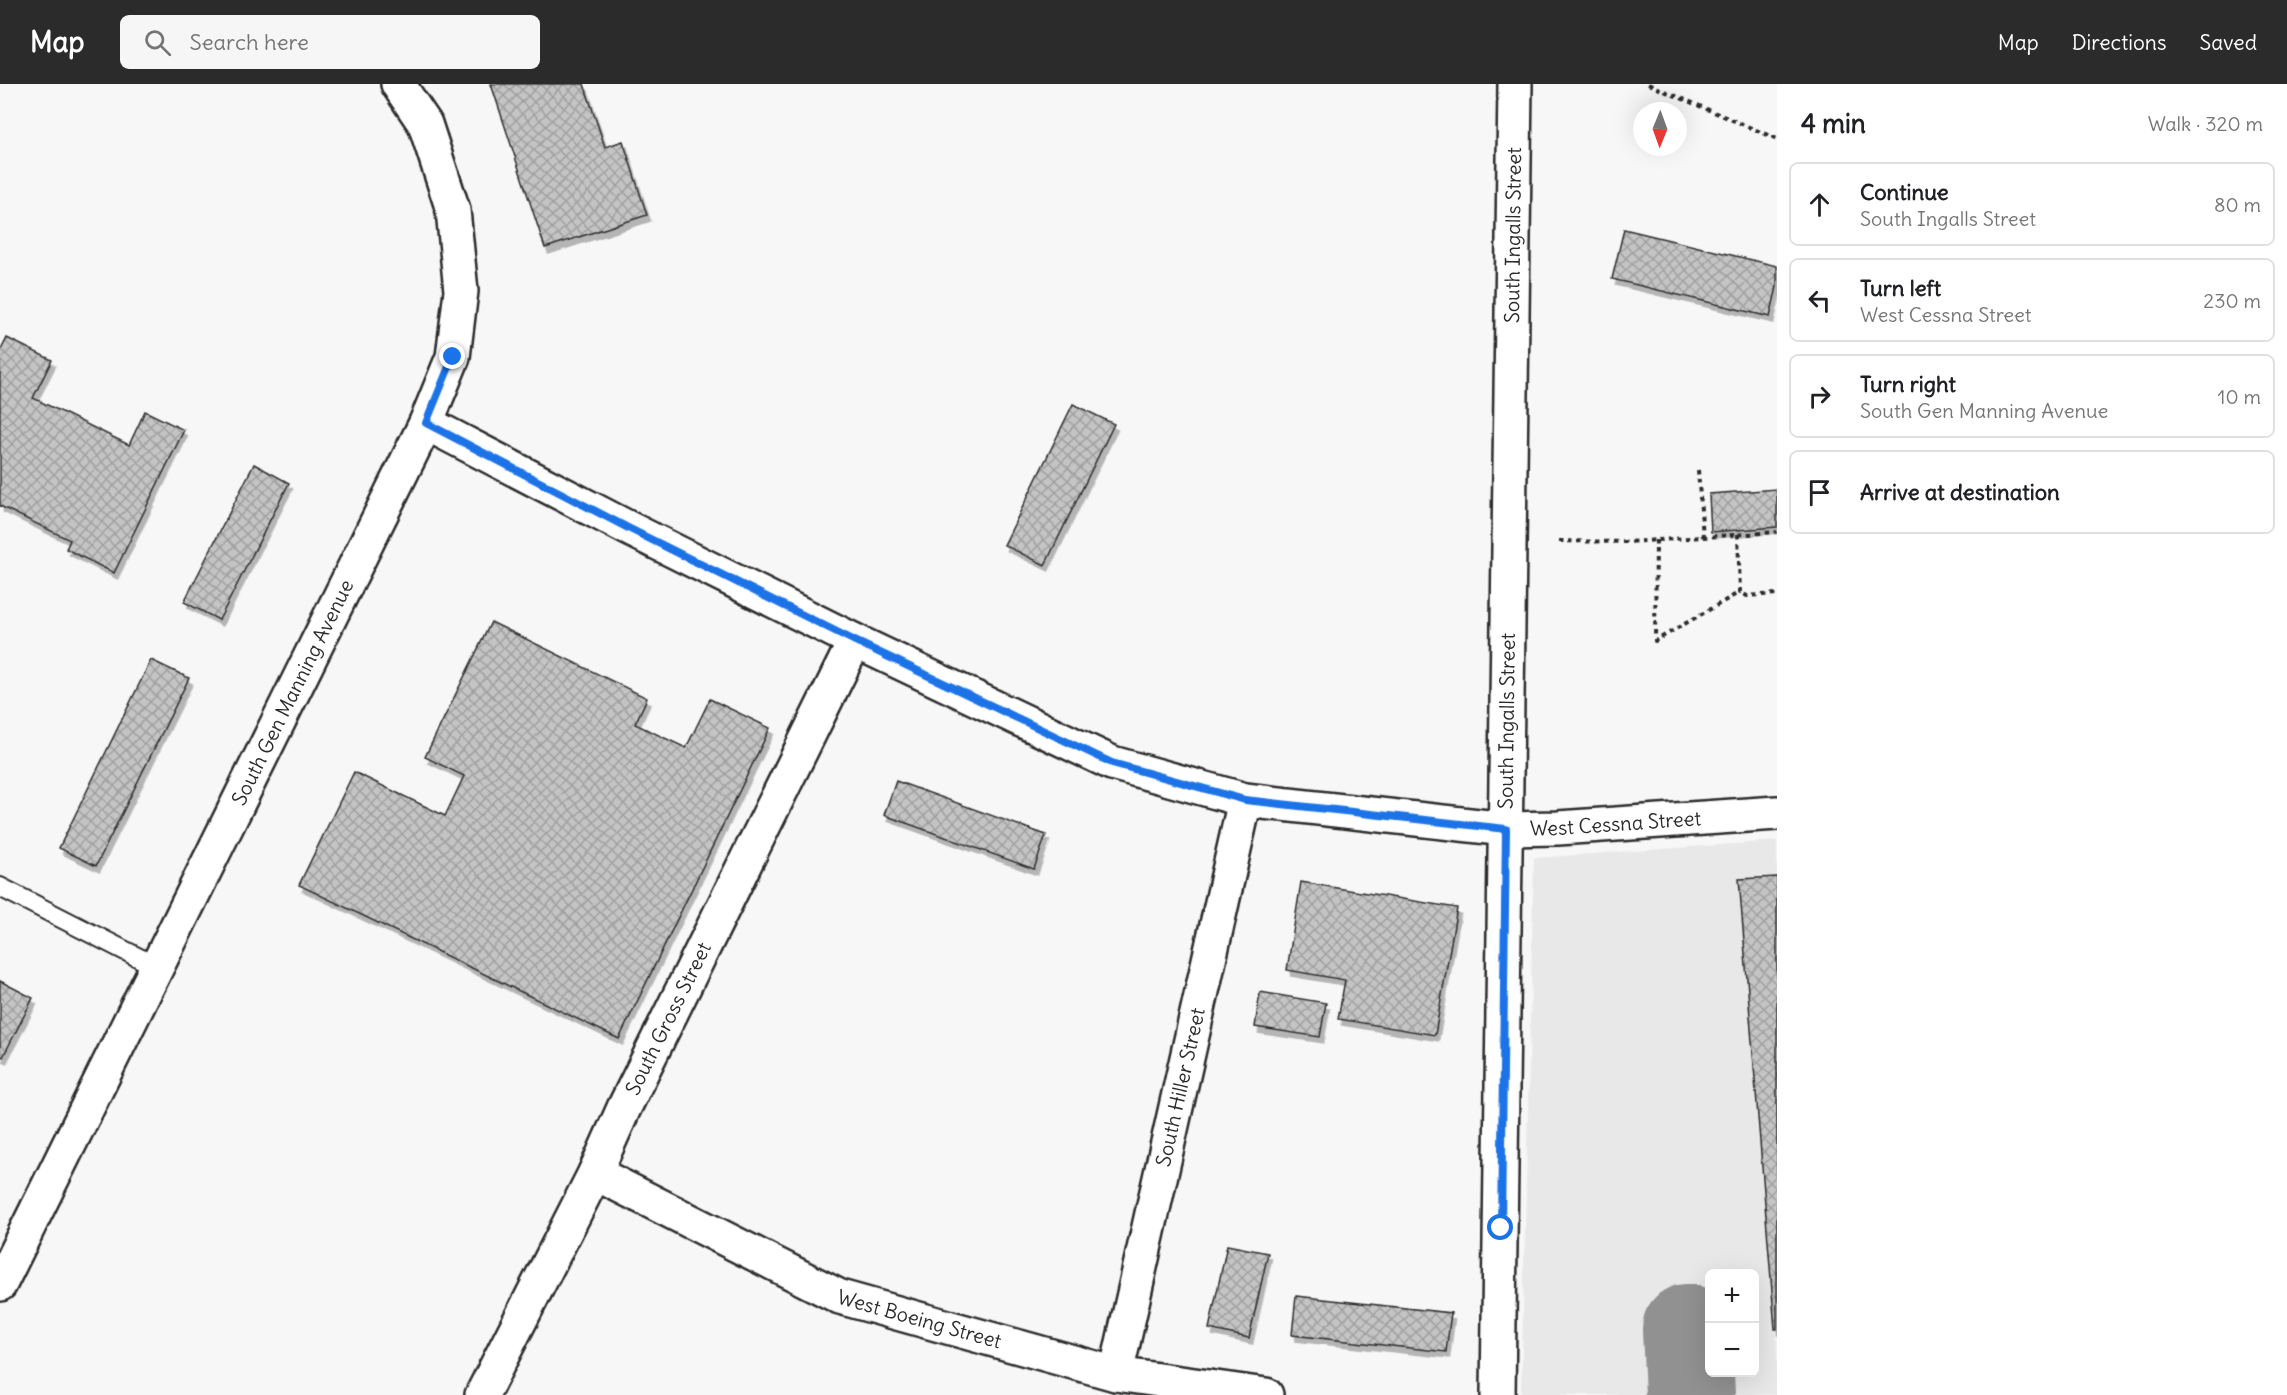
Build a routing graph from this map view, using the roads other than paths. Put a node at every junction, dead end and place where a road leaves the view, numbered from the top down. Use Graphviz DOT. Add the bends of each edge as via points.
graph roads {
  1 [pos="398,84"];
  2 [pos="1515,84"];
  3 [pos="426,423"];
  4 [pos="855,641"];
  5 [pos="1245,800"];
  6 [pos="1777,813"];
  7 [pos="1506,829"];
  8 [pos="0,887"];
  9 [pos="157,967"];
  10 [pos="595,1173"];
  11 [pos="0,1284"];
  12 [pos="1116,1374"];
  13 [pos="482,1395"];
  14 [pos="1266,1395"];
  15 [pos="1498,1395"];
  1 -- 3 [label="street, South Gen Manning Avenue" via="425,124 453,210 461,291 453,357"];
  2 -- 7 [label="street, South Ingalls Street"];
  3 -- 4 [label="street, West Cessna Street"];
  3 -- 9 [label="street, South Gen Manning Avenue"];
  4 -- 5 [label="street, West Cessna Street" via="1112,763"];
  4 -- 10 [label="street, South Gross Street"];
  5 -- 7 [label="street, West Cessna Street"];
  5 -- 12 [label="street, South Hiller Street"];
  6 -- 7 [label="street, West Cessna Street"];
  7 -- 15 [label="street, South Ingalls Street"];
  8 -- 9 [label="lane"];
  9 -- 11 [label="street, South Gen Manning Avenue"];
  10 -- 12 [label="street, West Boeing Street" via="840,1298"];
  10 -- 13 [label="street, South Gross Street"];
  12 -- 14 [label="street, West Boeing Street"];
}
